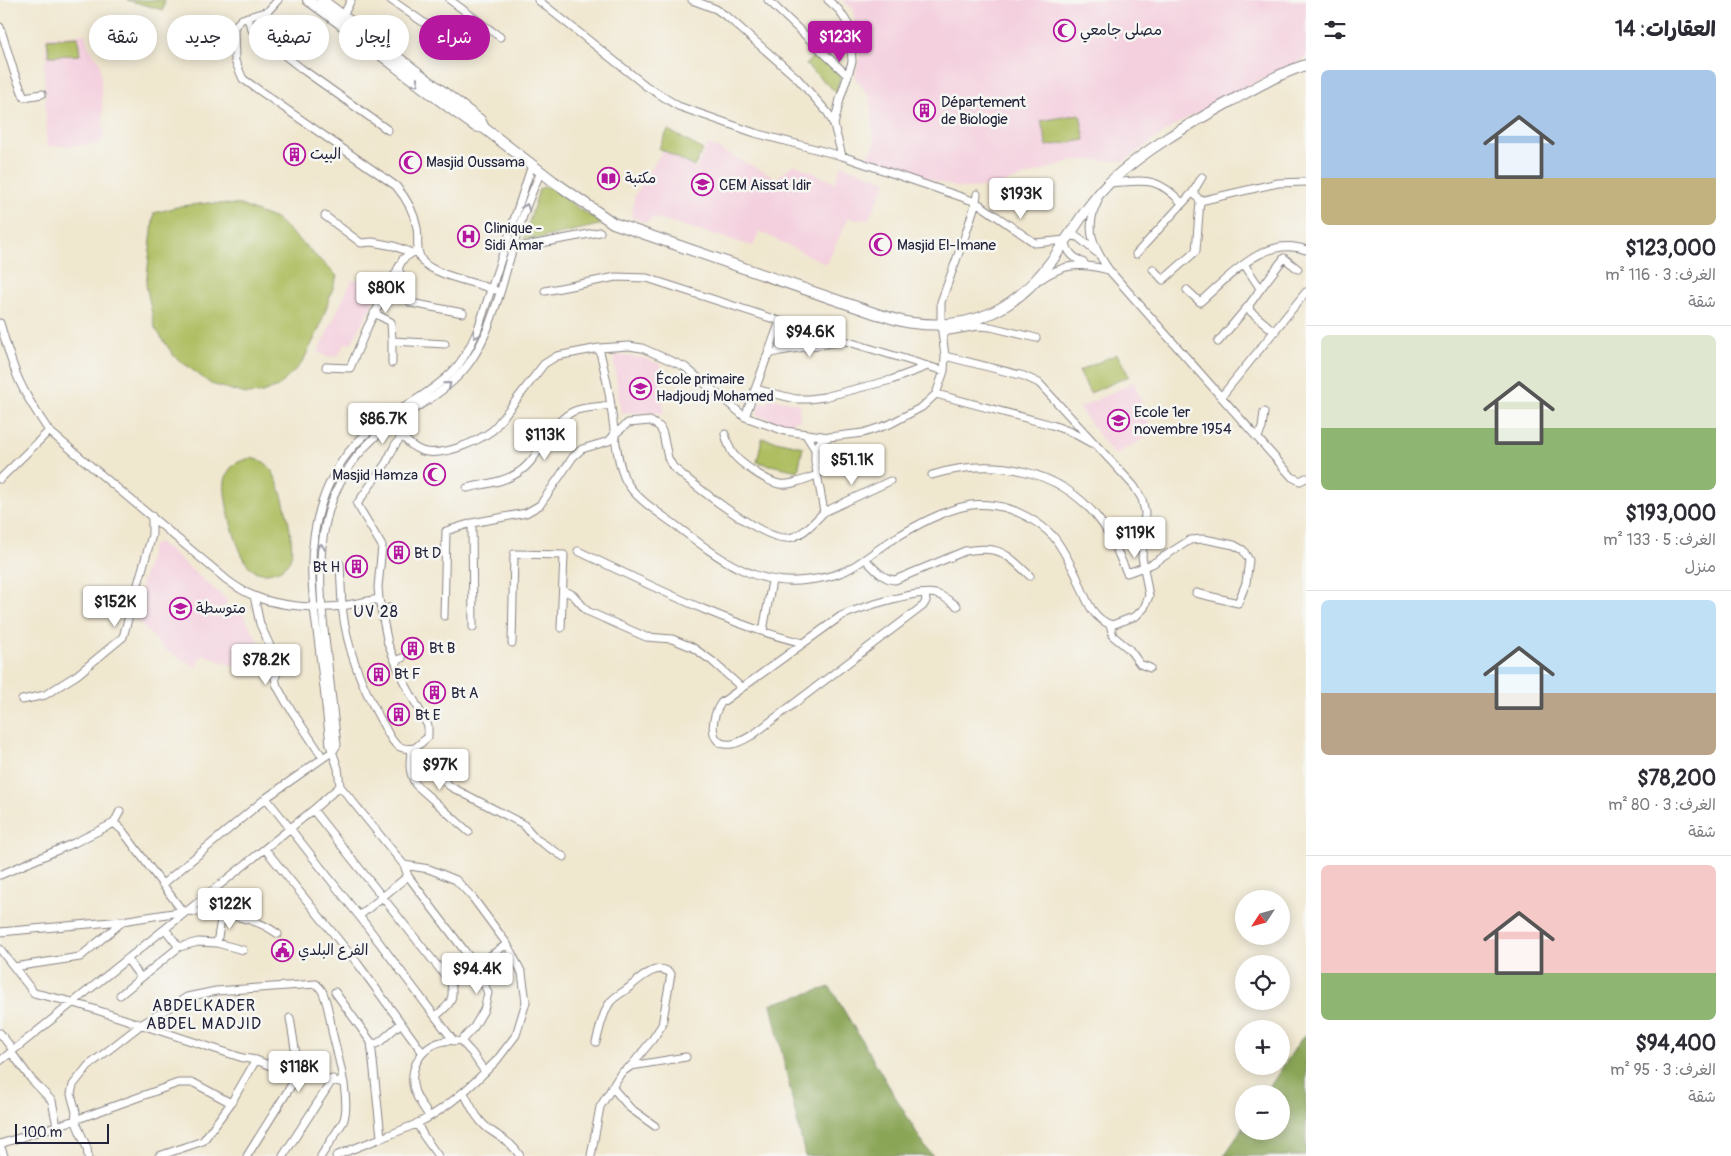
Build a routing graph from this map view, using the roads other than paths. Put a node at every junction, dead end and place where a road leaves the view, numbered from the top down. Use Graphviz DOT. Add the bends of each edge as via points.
graph roads {
  1 [pos="278,0"];
  2 [pos="308,0"];
  3 [pos="322,0"];
  4 [pos="351,0"];
  5 [pos="391,0"];
  6 [pos="450,0"];
  7 [pos="538,0"];
  8 [pos="552,0"];
  9 [pos="692,0"];
  10 [pos="768,0"];
  11 [pos="828,0"];
  12 [pos="554,11"];
  13 [pos="343,15"];
  14 [pos="339,17"];
  15 [pos="247,18"];
  16 [pos="339,18"];
  17 [pos="419,19"];
  18 [pos="0,27"];
  19 [pos="500,37"];
  20 [pos="397,60"];
  21 [pos="1306,65"];
  22 [pos="848,76"];
  23 [pos="42,94"];
  24 [pos="834,125"];
  25 [pos="388,130"];
  26 [pos="842,156"];
  27 [pos="537,169"];
  28 [pos="1202,177"];
  29 [pos="1306,182"];
  30 [pos="1107,186"];
  31 [pos="1193,192"];
  32 [pos="977,194"];
  33 [pos="1200,200"];
  34 [pos="976,202"];
  35 [pos="1182,203"];
  36 [pos="325,216"];
  37 [pos="600,232"];
  38 [pos="1066,240"];
  39 [pos="514,248"];
  40 [pos="1306,250"];
  41 [pos="415,252"];
  42 [pos="1096,252"];
  43 [pos="1136,254"];
  44 [pos="1244,264"];
  45 [pos="1091,266"];
  46 [pos="398,268"];
  47 [pos="1298,268"];
  48 [pos="1153,269"];
  49 [pos="1109,270"];
  50 [pos="1034,283"];
  51 [pos="491,289"];
  52 [pos="1187,290"];
  53 [pos="1259,291"];
  54 [pos="500,292"];
  55 [pos="545,292"];
  56 [pos="1306,292"];
  57 [pos="1249,305"];
  58 [pos="374,313"];
  59 [pos="463,313"];
  60 [pos="780,321"];
  61 [pos="0,323"];
  62 [pos="942,328"];
  63 [pos="1275,332"];
  64 [pos="1,333"];
  65 [pos="1036,338"];
  66 [pos="846,340"];
  67 [pos="392,341"];
  68 [pos="1218,342"];
  69 [pos="445,344"];
  70 [pos="600,348"];
  71 [pos="946,356"];
  72 [pos="766,359"];
  73 [pos="392,363"];
  74 [pos="928,366"];
  75 [pos="326,368"];
  76 [pos="944,371"];
  77 [pos="755,390"];
  78 [pos="936,394"];
  79 [pos="1222,398"];
  80 [pos="611,405"];
  81 [pos="1264,412"];
  82 [pos="745,417"];
  83 [pos="389,418"];
  84 [pos="394,424"];
  85 [pos="50,430"];
  86 [pos="615,434"];
  87 [pos="725,434"];
  88 [pos="806,435"];
  89 [pos="402,436"];
  90 [pos="1258,437"];
  91 [pos="829,438"];
  92 [pos="1098,446"];
  93 [pos="814,449"];
  94 [pos="817,475"];
  95 [pos="932,475"];
  96 [pos="0,479"];
  97 [pos="1306,480"];
  98 [pos="890,481"];
  99 [pos="467,488"];
  100 [pos="824,512"];
  101 [pos="152,516"];
  102 [pos="472,523"];
  103 [pos="578,551"];
  104 [pos="865,559"];
  105 [pos="340,564"];
  106 [pos="1144,568"];
  107 [pos="1030,576"];
  108 [pos="772,581"];
  109 [pos="563,590"];
  110 [pos="925,594"];
  111 [pos="1196,594"];
  112 [pos="254,596"];
  113 [pos="379,599"];
  114 [pos="342,606"];
  115 [pos="956,606"];
  116 [pos="318,608"];
  117 [pos="390,608"];
  118 [pos="382,609"];
  119 [pos="444,616"];
  120 [pos="1110,624"];
  121 [pos="473,628"];
  122 [pos="561,628"];
  123 [pos="763,631"];
  124 [pos="512,643"];
  125 [pos="803,643"];
  126 [pos="1150,668"];
  127 [pos="742,688"];
  128 [pos="22,700"];
  129 [pos="413,748"];
  130 [pos="333,752"];
  131 [pos="324,758"];
  132 [pos="340,786"];
  133 [pos="266,798"];
  134 [pos="313,810"];
  135 [pos="120,811"];
  136 [pos="114,823"];
  137 [pos="290,829"];
  138 [pos="469,832"];
  139 [pos="265,849"];
  140 [pos="564,857"];
  141 [pos="404,865"];
  142 [pos="0,875"];
  143 [pos="408,876"];
  144 [pos="163,884"];
  145 [pos="383,897"];
  146 [pos="187,911"];
  147 [pos="222,914"];
  148 [pos="359,916"];
  149 [pos="122,921"];
  150 [pos="165,929"];
  151 [pos="0,932"];
  152 [pos="278,934"];
  153 [pos="217,942"];
  154 [pos="507,944"];
  155 [pos="179,947"];
  156 [pos="0,949"];
  157 [pos="243,950"];
  158 [pos="127,959"];
  159 [pos="476,966"];
  160 [pos="14,967"];
  161 [pos="141,978"];
  162 [pos="335,992"];
  163 [pos="120,995"];
  164 [pos="72,1002"];
  165 [pos="436,1016"];
  166 [pos="290,1018"];
  167 [pos="402,1023"];
  168 [pos="142,1024"];
  169 [pos="0,1033"];
  170 [pos="453,1040"];
  171 [pos="371,1042"];
  172 [pos="461,1042"];
  173 [pos="596,1042"];
  174 [pos="12,1050"];
  175 [pos="423,1053"];
  176 [pos="686,1057"];
  177 [pos="0,1060"];
  178 [pos="256,1060"];
  179 [pos="630,1066"];
  180 [pos="485,1072"];
  181 [pos="299,1073"];
  182 [pos="333,1080"];
  183 [pos="344,1083"];
  184 [pos="612,1087"];
  185 [pos="464,1093"];
  186 [pos="231,1103"];
  187 [pos="429,1116"];
  188 [pos="75,1120"];
  189 [pos="417,1123"];
  190 [pos="57,1126"];
  191 [pos="655,1126"];
  192 [pos="381,1137"];
  193 [pos="0,1144"];
  194 [pos="4,1156"];
  195 [pos="88,1156"];
  196 [pos="159,1156"];
  197 [pos="247,1156"];
  198 [pos="283,1156"];
  199 [pos="321,1156"];
  200 [pos="336,1156"];
  201 [pos="438,1156"];
  202 [pos="520,1156"];
  203 [pos="591,1156"];
  1 -- 15 [label="street" via="268,10"];
  2 -- 16 [label="street"];
  3 -- 14 [label="street"];
  4 -- 13 [label="street"];
  5 -- 17 [label="street"];
  6 -- 19 [label="street"];
  7 -- 12 [label="street"];
  8 -- 12 [label="street"];
  9 -- 24 [label="street" via="716,9 730,19 797,78 828,113"];
  10 -- 22 [label="street"];
  11 -- 22 [label="street" via="848,24 852,44"];
  12 -- 26 [label="street" via="646,86 678,106 755,133"];
  15 -- 25 [label="street" via="252,30"];
  15 -- 41 [label="street" via="234,27 235,61 243,79 396,186 412,210 418,235"];
  18 -- 23 [label="street" via="24,97"];
  20 -- 27 [label="street" via="480,120 484,128"];
  21 -- 30 [label="street" via="1256,87 1175,133"];
  22 -- 24 [label="street"];
  24 -- 26 [label="street"];
  26 -- 34 [label="street"];
  39 -- 27 [label="street, one-way"];
  27 -- 51 [label="street"];
  27 -- 62 [label="street" via="613,223 877,314"];
  28 -- 31 [label="street"];
  29 -- 33 [label="street" via="1278,183"];
  30 -- 35 [label="street" via="1149,180 1170,190"];
  30 -- 38 [label="street"];
  30 -- 42 [label="street" via="1091,218"];
  31 -- 33 [label="street"];
  31 -- 35 [label="street"];
  32 -- 34 [label="street"];
  33 -- 48 [label="street" via="1196,251 1163,280"];
  34 -- 38 [label="street" via="1035,244"];
  34 -- 62 [label="street" via="941,302"];
  35 -- 43 [label="street"];
  36 -- 41 [label="street" via="361,243 372,242"];
  37 -- 39 [label="street"];
  38 -- 42 [label="street" via="1078,237"];
  38 -- 45 [label="street" via="1071,254"];
  38 -- 50 [label="street"];
  39 -- 54 [label="street"];
  40 -- 44 [label="street" via="1290,245 1267,251"];
  41 -- 46 [label="street" via="403,259"];
  41 -- 51 [label="street" via="434,270"];
  42 -- 49 [label="street"];
  44 -- 52 [label="street" via="1200,302"];
  44 -- 53 [label="street" via="1258,284"];
  45 -- 49 [label="street"];
  45 -- 50 [label="street" via="1068,266"];
  46 -- 58 [label="street"];
  46 -- 59 [label="street" via="411,303"];
  47 -- 53 [label="street" via="1284,258"];
  49 -- 79 [label="street"];
  50 -- 62 [label="street" via="1013,302 985,316"];
  51 -- 54 [label="street"];
  51 -- 83 [label="street, one-way" via="478,329 459,363 431,390"];
  53 -- 57 [label="street"];
  84 -- 54 [label="street, one-way" via="433,398 465,369 486,335"];
  55 -- 60 [label="street" via="616,277 647,278"];
  56 -- 63 [label="street"];
  57 -- 63 [label="street" via="1250,311"];
  57 -- 68 [label="street"];
  58 -- 67 [label="street" via="391,322"];
  58 -- 75 [label="street" via="350,368"];
  60 -- 66 [label="street"];
  60 -- 72 [label="street"];
  61 -- 64 [label="street"];
  62 -- 65 [label="street" via="991,327"];
  62 -- 71 [label="street"];
  63 -- 79 [label="street"];
  64 -- 85 [label="street" via="22,388"];
  66 -- 72 [label="street" via="780,351"];
  66 -- 74 [label="street"];
  67 -- 69 [label="street"];
  67 -- 73 [label="street"];
  70 -- 80 [label="street"];
  70 -- 82 [label="street" via="629,346 662,355 685,367"];
  70 -- 89 [label="street" via="557,356 544,364 493,430 471,443 441,451 422,451"];
  71 -- 76 [label="street"];
  71 -- 92 [label="street" via="1039,382"];
  72 -- 77 [label="street"];
  74 -- 76 [label="street"];
  74 -- 77 [label="street" via="891,380 816,398 796,399"];
  76 -- 78 [label="street"];
  77 -- 82 [label="street"];
  78 -- 91 [label="street" via="922,407 890,424 863,433"];
  78 -- 92 [label="street" via="1052,425"];
  79 -- 90 [label="street"];
  80 -- 86 [label="street"];
  80 -- 99 [label="street" via="576,410 565,417 519,473"];
  81 -- 90 [label="street"];
  82 -- 88 [label="street"];
  83 -- 84 [label="street"];
  83 -- 116 [label="street" via="353,447 324,494 313,544 312,570"];
  84 -- 89 [label="street"];
  116 -- 84 [label="street, one-way" via="320,559 331,501 353,461 374,438"];
  85 -- 96 [label="street"];
  85 -- 101 [label="street"];
  86 -- 100 [label="street" via="628,423 655,423 663,434 673,467 767,534 778,538 795,536"];
  86 -- 102 [label="street" via="609,441 582,449 573,457 534,510"];
  86 -- 108 [label="street" via="626,481 652,508 728,563"];
  87 -- 94 [label="street" via="734,455 772,482 789,484"];
  88 -- 91 [label="street"];
  88 -- 93 [label="street"];
  89 -- 113 [label="street" via="357,504 382,546 384,557"];
  90 -- 97 [label="street" via="1292,477"];
  91 -- 93 [label="street"];
  92 -- 106 [label="street" via="1142,499 1145,512"];
  93 -- 94 [label="street"];
  94 -- 100 [label="street"];
  95 -- 106 [label="street" via="986,466 1005,467 1047,478 1067,490 1100,520 1127,573"];
  98 -- 100 [label="street"];
  101 -- 112 [label="street" via="227,580"];
  101 -- 128 [label="street" via="152,535 123,637 45,695"];
  102 -- 119 [label="street" via="446,531"];
  102 -- 121 [label="street"];
  103 -- 123 [label="street" via="667,593"];
  104 -- 107 [label="street" via="884,577 895,580 966,551 990,550 1004,552"];
  104 -- 108 [label="street" via="844,571 821,578 792,583"];
  104 -- 120 [label="street" via="911,529 944,513 972,504 999,506 1023,515 1053,537 1076,574 1090,608 1098,618"];
  105 -- 114 [label="street"];
  106 -- 111 [label="street" via="1190,540 1234,545 1243,550 1249,560 1246,583 1238,603"];
  106 -- 120 [label="street" via="1149,596 1144,608 1124,622"];
  108 -- 123 [label="street"];
  109 -- 122 [label="street"];
  109 -- 124 [label="street" via="564,555 514,554"];
  109 -- 127 [label="street" via="587,611 637,633 672,639 692,647 712,660"];
  110 -- 115 [label="street" via="935,594"];
  110 -- 125 [label="street" via="851,611"];
  110 -- 127 [label="street" via="923,606 754,734 733,744 721,743 713,729 716,710"];
  112 -- 116 [label="street"];
  112 -- 131 [label="street" via="260,624 276,660 277,686"];
  113 -- 114 [label="street"];
  113 -- 118 [label="street"];
  114 -- 116 [label="street"];
  114 -- 129 [label="street" via="354,665 367,684 373,707 389,728 395,744 401,748"];
  116 -- 130 [label="street" via="336,745"];
  117 -- 118 [label="street"];
  118 -- 129 [label="street" via="388,644 399,660 428,726 428,737"];
  120 -- 126 [label="street" via="1113,636 1140,664"];
  123 -- 125 [label="street"];
  125 -- 127 [label="street"];
  129 -- 138 [label="street" via="409,768 416,785"];
  129 -- 140 [label="street" via="421,762 451,787 524,824 536,839"];
  130 -- 131 [label="street"];
  130 -- 132 [label="street"];
  131 -- 133 [label="street"];
  132 -- 134 [label="street"];
  132 -- 141 [label="street"];
  133 -- 137 [label="street"];
  133 -- 144 [label="street"];
  134 -- 137 [label="street"];
  134 -- 145 [label="street"];
  135 -- 136 [label="street"];
  136 -- 142 [label="street"];
  136 -- 144 [label="street"];
  137 -- 139 [label="street"];
  137 -- 148 [label="street"];
  139 -- 146 [label="street"];
  139 -- 167 [label="street"];
  141 -- 143 [label="street"];
  141 -- 154 [label="street" via="429,869 456,880"];
  143 -- 145 [label="street"];
  143 -- 159 [label="street"];
  144 -- 146 [label="street"];
  145 -- 148 [label="street"];
  145 -- 165 [label="street" via="451,983 452,999"];
  146 -- 147 [label="street"];
  146 -- 149 [label="street"];
  146 -- 150 [label="street"];
  147 -- 152 [label="street" via="247,918"];
  147 -- 153 [label="street"];
  148 -- 165 [label="street"];
  149 -- 151 [label="street"];
  149 -- 160 [label="street" via="80,958"];
  150 -- 155 [label="street"];
  150 -- 158 [label="street"];
  153 -- 155 [label="street"];
  153 -- 157 [label="street"];
  154 -- 159 [label="street"];
  154 -- 180 [label="street" via="522,973 526,1002 516,1036"];
  155 -- 161 [label="street"];
  156 -- 160 [label="street"];
  158 -- 161 [label="street"];
  158 -- 164 [label="street"];
  159 -- 172 [label="street" via="488,993 484,1010"];
  160 -- 164 [label="street" via="34,993"];
  161 -- 163 [label="street"];
  162 -- 171 [label="street"];
  164 -- 168 [label="street"];
  164 -- 174 [label="street"];
  165 -- 170 [label="street"];
  166 -- 181 [label="street"];
  167 -- 171 [label="street" via="381,1041"];
  167 -- 175 [label="street"];
  168 -- 178 [label="street"];
  168 -- 183 [label="street" via="187,997 216,991 316,984 323,990"];
  168 -- 188 [label="street" via="88,1066 73,1085 71,1094"];
  169 -- 174 [label="street"];
  170 -- 172 [label="street"];
  170 -- 175 [label="street" via="433,1044"];
  171 -- 192 [label="street"];
  172 -- 180 [label="street"];
  173 -- 179 [label="street" via="610,1002 653,970 668,971 671,974 662,1025"];
  174 -- 177 [label="street"];
  174 -- 190 [label="street" via="31,1079 52,1101"];
  175 -- 187 [label="street" via="412,1073 414,1090"];
  176 -- 179 [label="street"];
  178 -- 181 [label="street"];
  178 -- 186 [label="street"];
  179 -- 184 [label="street"];
  180 -- 185 [label="street"];
  181 -- 182 [label="street"];
  181 -- 197 [label="street"];
  182 -- 183 [label="street"];
  182 -- 198 [label="street"];
  183 -- 199 [label="street" via="346,1117"];
  184 -- 191 [label="street" via="630,1108"];
  184 -- 203 [label="street" via="600,1107"];
  185 -- 187 [label="street"];
  185 -- 202 [label="street" via="485,1126 515,1148"];
  186 -- 188 [label="street" via="194,1083 178,1083"];
  186 -- 196 [label="street" via="203,1141"];
  187 -- 189 [label="street"];
  188 -- 190 [label="street"];
  188 -- 195 [label="street"];
  189 -- 192 [label="street"];
  189 -- 201 [label="street"];
  190 -- 193 [label="street"];
  192 -- 200 [label="street"];
  193 -- 194 [label="street"];
}
